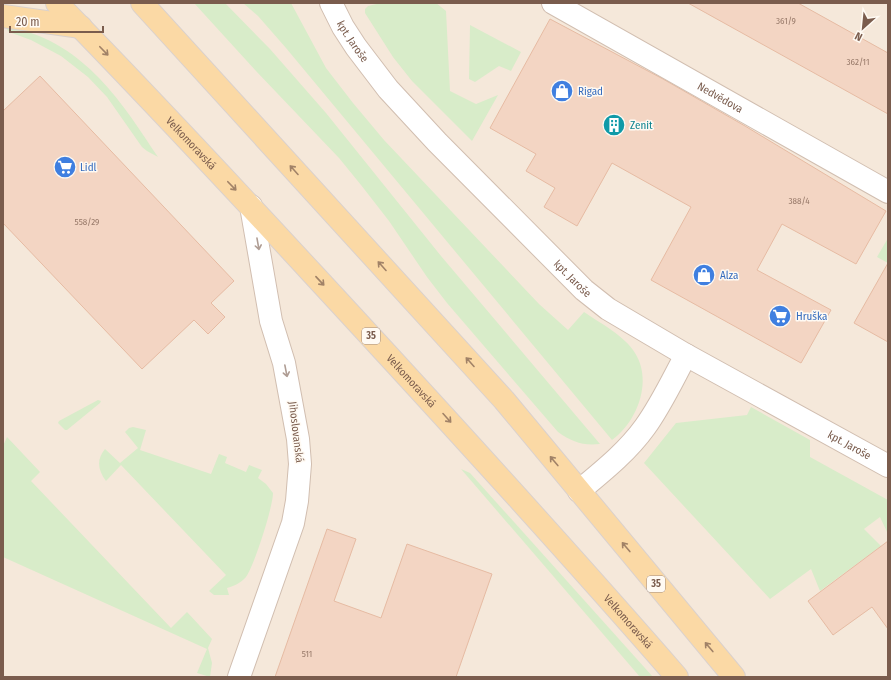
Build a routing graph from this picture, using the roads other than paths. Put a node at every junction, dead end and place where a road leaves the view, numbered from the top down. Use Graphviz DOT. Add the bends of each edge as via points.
graph roads {
  1 [pos="57,3"];
  2 [pos="142,3"];
  3 [pos="331,3"];
  4 [pos="554,3"];
  5 [pos="3,16"];
  6 [pos="81,27"];
  7 [pos="888,192"];
  8 [pos="251,206"];
  9 [pos="686,355"];
  10 [pos="888,466"];
  11 [pos="579,491"];
  12 [pos="239,677"];
  13 [pos="677,677"];
  14 [pos="734,677"];
  1 -- 6 [label="main road, Velkomoravská / 35"];
  11 -- 2 [label="main road, 35, one-way" via="504,400"];
  3 -- 9 [label="street, kpt. Jaroše" via="356,47 400,104 584,290 608,309"];
  4 -- 7 [label="street, Nedvědova"];
  5 -- 6 [label="main road"];
  6 -- 8 [label="main road, Velkomoravská / 35, one-way"];
  8 -- 12 [label="street, Jihoslovanská, one-way" via="271,321 292,401 300,470 293,523"];
  8 -- 13 [label="main road, Velkomoravská / 35, one-way" via="531,511"];
  9 -- 10 [label="street, kpt. Jaroše"];
  9 -- 11 [label="street" via="645,427 617,458"];
  14 -- 11 [label="main road, 35, one-way"];
}
